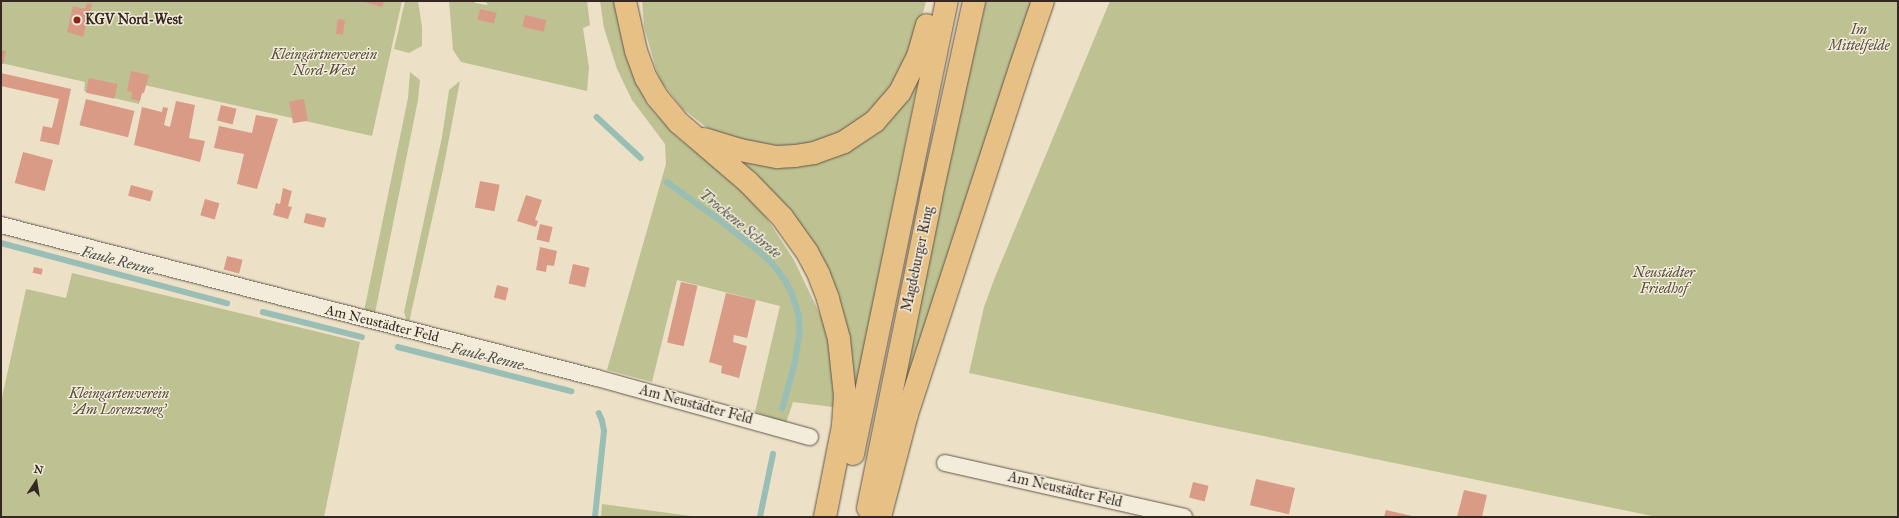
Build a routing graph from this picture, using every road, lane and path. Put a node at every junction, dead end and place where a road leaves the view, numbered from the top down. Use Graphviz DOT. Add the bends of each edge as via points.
graph roads {
  1 [pos="625,1"];
  2 [pos="933,1"];
  3 [pos="947,1"];
  4 [pos="974,1"];
  5 [pos="1043,1"];
  6 [pos="690,132"];
  7 [pos="1,225"];
  8 [pos="810,437"];
  9 [pos="945,464"];
  10 [pos="826,517"];
  11 [pos="840,517"];
  12 [pos="866,517"];
  13 [pos="880,517"];
  14 [pos="1184,517"];
  1 -- 6 [label="highway" via="632,38 646,78 668,113"];
  2 -- 6 [label="highway" via="918,56 902,88 875,121 844,142 814,153 777,157 740,150"];
  3 -- 11 [label="highway, Magdeburger Ring"];
  4 -- 12 [label="highway, Magdeburger Ring"];
  5 -- 13 [label="highway" via="907,414"];
  6 -- 10 [label="highway" via="748,182 782,217 807,252 832,308 841,350 846,396"];
  7 -- 8 [label="street, Am Neustädter Feld" via="597,378"];
  9 -- 14 [label="street, Am Neustädter Feld"];
}
